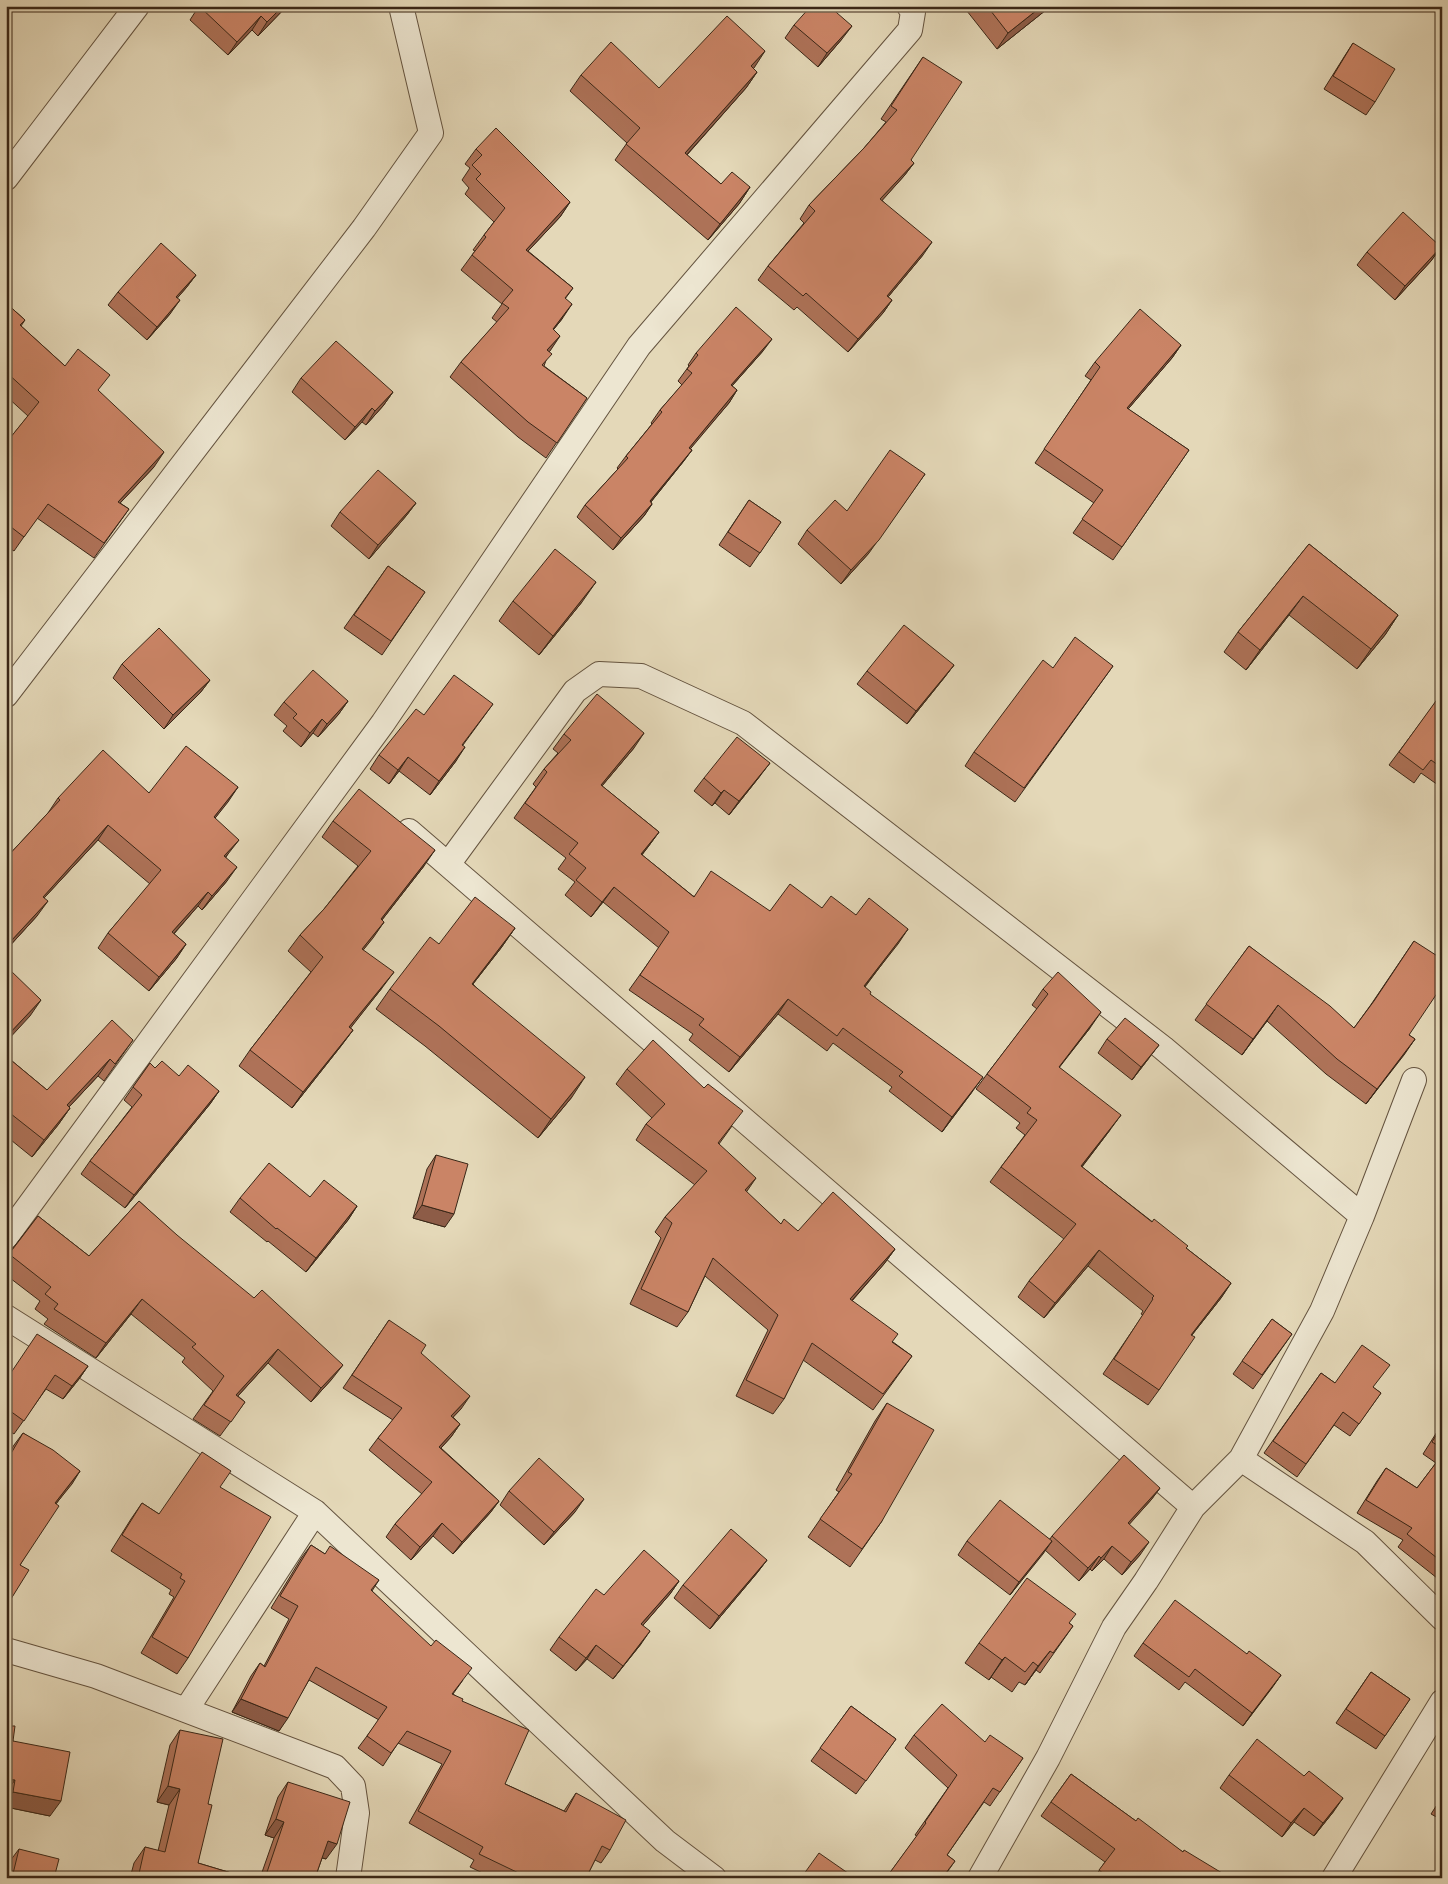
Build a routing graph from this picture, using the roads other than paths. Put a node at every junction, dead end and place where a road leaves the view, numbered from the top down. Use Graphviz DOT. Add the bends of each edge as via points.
graph roads {
  1 [pos="138,6"];
  2 [pos="401,6"];
  3 [pos="909,6"];
  4 [pos="6,178"];
  5 [pos="6,695"];
  6 [pos="392,817"];
  7 [pos="449,863"];
  8 [pos="1414,1080"];
  9 [pos="1362,1216"];
  10 [pos="6,1237"];
  11 [pos="6,1317"];
  12 [pos="1241,1459"];
  13 [pos="1193,1507"];
  14 [pos="315,1512"];
  15 [pos="1442,1618"];
  16 [pos="6,1650"];
  17 [pos="1442,1702"];
  18 [pos="186,1710"];
  19 [pos="348,1878"];
  20 [pos="714,1878"];
  21 [pos="980,1878"];
  22 [pos="1334,1878"];
  1 -- 4 [label="street"];
  2 -- 5 [label="street" via="431,134 364,228"];
  3 -- 10 [label="street" via="913,12 910,30 639,346 383,723 347,786"];
  6 -- 7 [label="street"];
  7 -- 9 [label="street" via="575,691 599,674 641,676 743,723 1163,1048"];
  7 -- 13 [label="street"];
  8 -- 9 [label="street"];
  9 -- 12 [label="street" via="1322,1312"];
  11 -- 14 [label="street"];
  12 -- 13 [label="street"];
  12 -- 15 [label="street" via="1364,1542"];
  13 -- 21 [label="street" via="1114,1627 1048,1758"];
  14 -- 18 [label="street"];
  14 -- 20 [label="street" via="665,1841"];
  16 -- 18 [label="street" via="96,1676"];
  17 -- 22 [label="street"];
  18 -- 19 [label="street" via="335,1767 352,1786 357,1813"];
}
